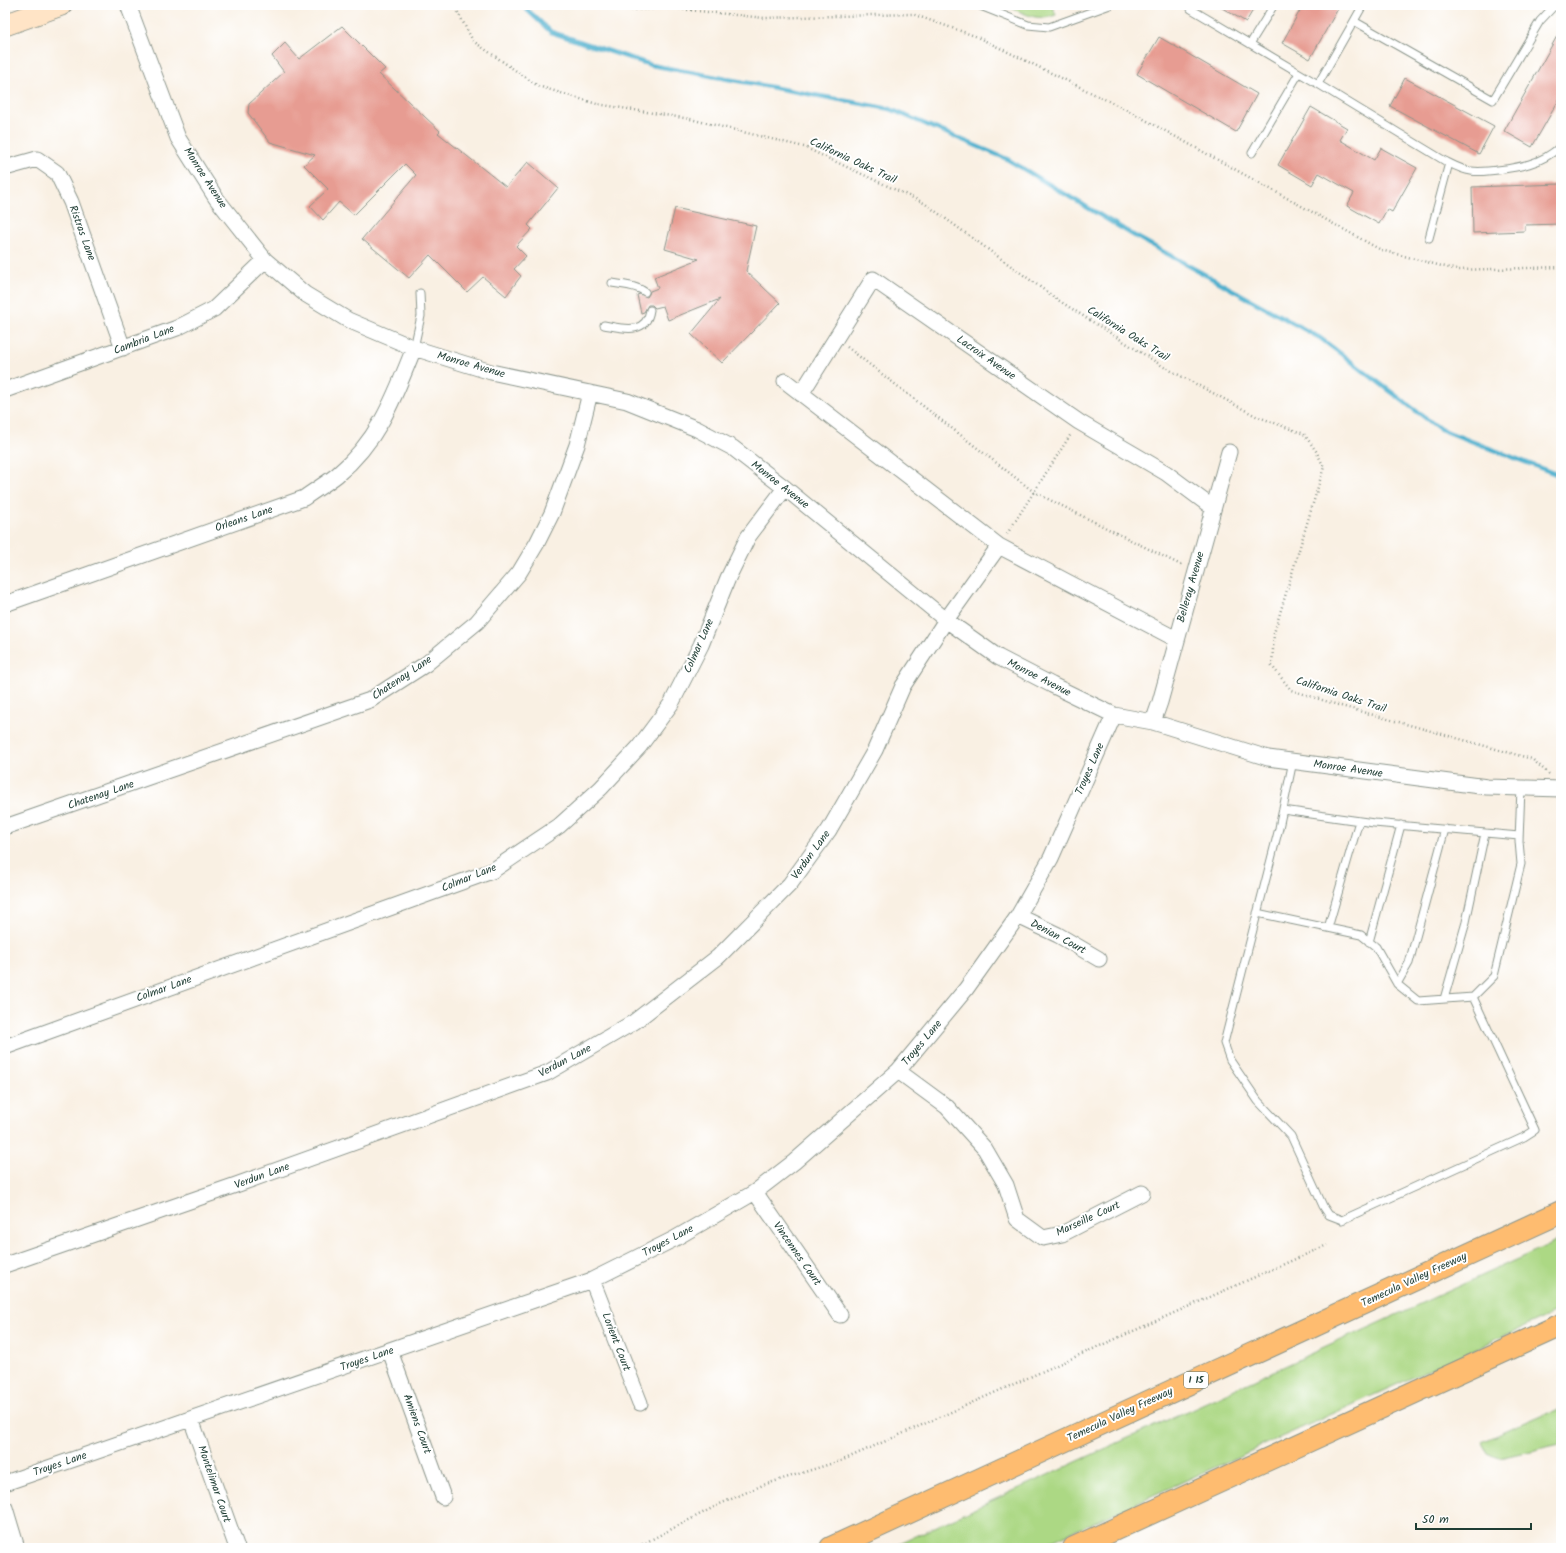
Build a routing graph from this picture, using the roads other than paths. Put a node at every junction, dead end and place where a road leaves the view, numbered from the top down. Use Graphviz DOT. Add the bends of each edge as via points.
graph roads {
  1 [pos="61,5"];
  2 [pos="128,5"];
  3 [pos="978,5"];
  4 [pos="1110,5"];
  5 [pos="1194,5"];
  6 [pos="1274,5"];
  7 [pos="1363,5"];
  8 [pos="1555,5"];
  9 [pos="1354,21"];
  10 [pos="5,25"];
  11 [pos="1250,44"];
  12 [pos="1299,73"];
  13 [pos="1318,84"];
  14 [pos="1561,146"];
  15 [pos="1252,153"];
  16 [pos="1449,164"];
  17 [pos="5,168"];
  18 [pos="1429,238"];
  19 [pos="265,260"];
  20 [pos="612,283"];
  21 [pos="645,292"];
  22 [pos="420,293"];
  23 [pos="650,310"];
  24 [pos="604,325"];
  25 [pos="124,348"];
  26 [pos="414,348"];
  27 [pos="785,381"];
  28 [pos="5,390"];
  29 [pos="590,393"];
  30 [pos="801,394"];
  31 [pos="1229,452"];
  32 [pos="785,488"];
  33 [pos="1213,508"];
  34 [pos="999,546"];
  35 [pos="5,604"];
  36 [pos="946,620"];
  37 [pos="1176,639"];
  38 [pos="1114,715"];
  39 [pos="1153,722"];
  40 [pos="1293,761"];
  41 [pos="1521,788"];
  42 [pos="1561,789"];
  43 [pos="1283,810"];
  44 [pos="1359,821"];
  45 [pos="1401,825"];
  46 [pos="5,827"];
  47 [pos="1445,829"];
  48 [pos="1485,833"];
  49 [pos="1519,836"];
  50 [pos="1257,913"];
  51 [pos="1018,916"];
  52 [pos="1328,928"];
  53 [pos="1369,942"];
  54 [pos="1098,960"];
  55 [pos="1397,984"];
  56 [pos="1473,998"];
  57 [pos="1444,999"];
  58 [pos="5,1047"];
  59 [pos="898,1071"];
  60 [pos="754,1192"];
  61 [pos="1142,1193"];
  62 [pos="1561,1212"];
  63 [pos="5,1265"];
  64 [pos="592,1280"];
  65 [pos="840,1315"];
  66 [pos="1561,1325"];
  67 [pos="390,1350"];
  68 [pos="640,1403"];
  69 [pos="191,1419"];
  70 [pos="5,1483"];
  71 [pos="444,1497"];
  72 [pos="5,1508"];
  73 [pos="17,1548"];
  74 [pos="237,1548"];
  75 [pos="831,1548"];
  76 [pos="1074,1548"];
  1 -- 10 [label="main road"];
  2 -- 19 [label="street, Monroe Avenue" via="178,138 216,198"];
  3 -- 4 [label="lane" via="1028,25 1049,27"];
  5 -- 11 [label="lane" via="1191,9"];
  6 -- 11 [label="lane"];
  7 -- 9 [label="lane"];
  8 -- 9 [label="lane" via="1540,21 1493,100"];
  9 -- 13 [label="lane"];
  11 -- 12 [label="lane"];
  12 -- 13 [label="lane"];
  12 -- 15 [label="lane"];
  13 -- 16 [label="lane"];
  14 -- 16 [label="lane" via="1542,159 1529,164 1492,171 1471,171"];
  16 -- 18 [label="lane"];
  17 -- 25 [label="street, Ristras Lane" via="37,159 57,173 71,202"];
  19 -- 25 [label="street, Cambria Lane" via="214,309 177,328"];
  19 -- 26 [label="street, Monroe Avenue" via="305,294 348,320"];
  20 -- 21 [label="lane" via="640,288"];
  22 -- 26 [label="lane" via="421,316"];
  23 -- 24 [label="lane" via="647,320 641,326 626,329"];
  25 -- 28 [label="street, Cambria Lane"];
  26 -- 29 [label="street, Monroe Avenue" via="491,372"];
  26 -- 35 [label="street, Orleans Lane" via="393,402 362,451 337,475 304,498"];
  27 -- 30 [label="street"];
  29 -- 32 [label="street, Monroe Avenue" via="627,401 696,429 733,448"];
  29 -- 46 [label="street, Chatenay Lane" via="577,445 552,512 519,573 477,622 426,664 370,700"];
  30 -- 33 [label="street, Lacroix Avenue" via="873,279 1079,422 1166,473"];
  30 -- 34 [label="street"];
  31 -- 33 [label="street, Belleray Avenue"];
  32 -- 36 [label="street, Monroe Avenue"];
  32 -- 58 [label="street, Colmar Lane" via="748,537 701,645 671,704 639,747 602,788 559,826 492,871"];
  33 -- 37 [label="street, Belleray Avenue"];
  34 -- 36 [label="street, Verdun Lane"];
  34 -- 37 [label="street"];
  36 -- 38 [label="street, Monroe Avenue" via="998,657"];
  36 -- 63 [label="street, Verdun Lane" via="903,686 875,750 829,830 790,884 718,957 634,1022 546,1073"];
  37 -- 39 [label="street, Belleray Avenue"];
  38 -- 39 [label="street, Monroe Avenue"];
  38 -- 51 [label="street, Troyes Lane" via="1051,858"];
  39 -- 40 [label="street, Monroe Avenue" via="1268,758"];
  40 -- 41 [label="street, Monroe Avenue" via="1487,786"];
  40 -- 43 [label="lane"];
  41 -- 42 [label="street, Monroe Avenue"];
  41 -- 49 [label="lane"];
  43 -- 44 [label="lane"];
  43 -- 50 [label="lane"];
  44 -- 45 [label="lane"];
  44 -- 52 [label="lane"];
  45 -- 47 [label="lane"];
  45 -- 53 [label="lane"];
  47 -- 48 [label="lane"];
  47 -- 55 [label="lane" via="1409,963"];
  48 -- 49 [label="lane"];
  48 -- 57 [label="lane" via="1466,922"];
  49 -- 56 [label="lane" via="1521,864 1494,976"];
  50 -- 52 [label="lane"];
  50 -- 56 [label="lane" via="1224,1043 1230,1060 1258,1101 1291,1136 1329,1215 1342,1220 1535,1130"];
  51 -- 54 [label="street, Denian Court" via="1058,935"];
  51 -- 59 [label="street, Troyes Lane" via="966,989"];
  52 -- 53 [label="lane" via="1361,935"];
  53 -- 55 [label="lane" via="1376,947"];
  55 -- 57 [label="lane" via="1418,1001"];
  56 -- 57 [label="lane"];
  59 -- 60 [label="street, Troyes Lane" via="800,1157"];
  59 -- 61 [label="street, Marseille Court" via="947,1107 985,1148 1006,1185 1017,1219 1043,1238 1062,1234"];
  60 -- 64 [label="street, Troyes Lane" via="674,1239"];
  60 -- 65 [label="street, Vincennes Court"];
  62 -- 75 [label="highway, Temecula Valley Freeway / I 15"];
  64 -- 67 [label="street, Troyes Lane"];
  64 -- 68 [label="street, Lorient Court"];
  66 -- 76 [label="highway"];
  67 -- 69 [label="street, Troyes Lane"];
  67 -- 71 [label="street, Amiens Court"];
  69 -- 70 [label="street, Troyes Lane"];
  69 -- 74 [label="street, Montelimar Court"];
  72 -- 73 [label="street"];
}
